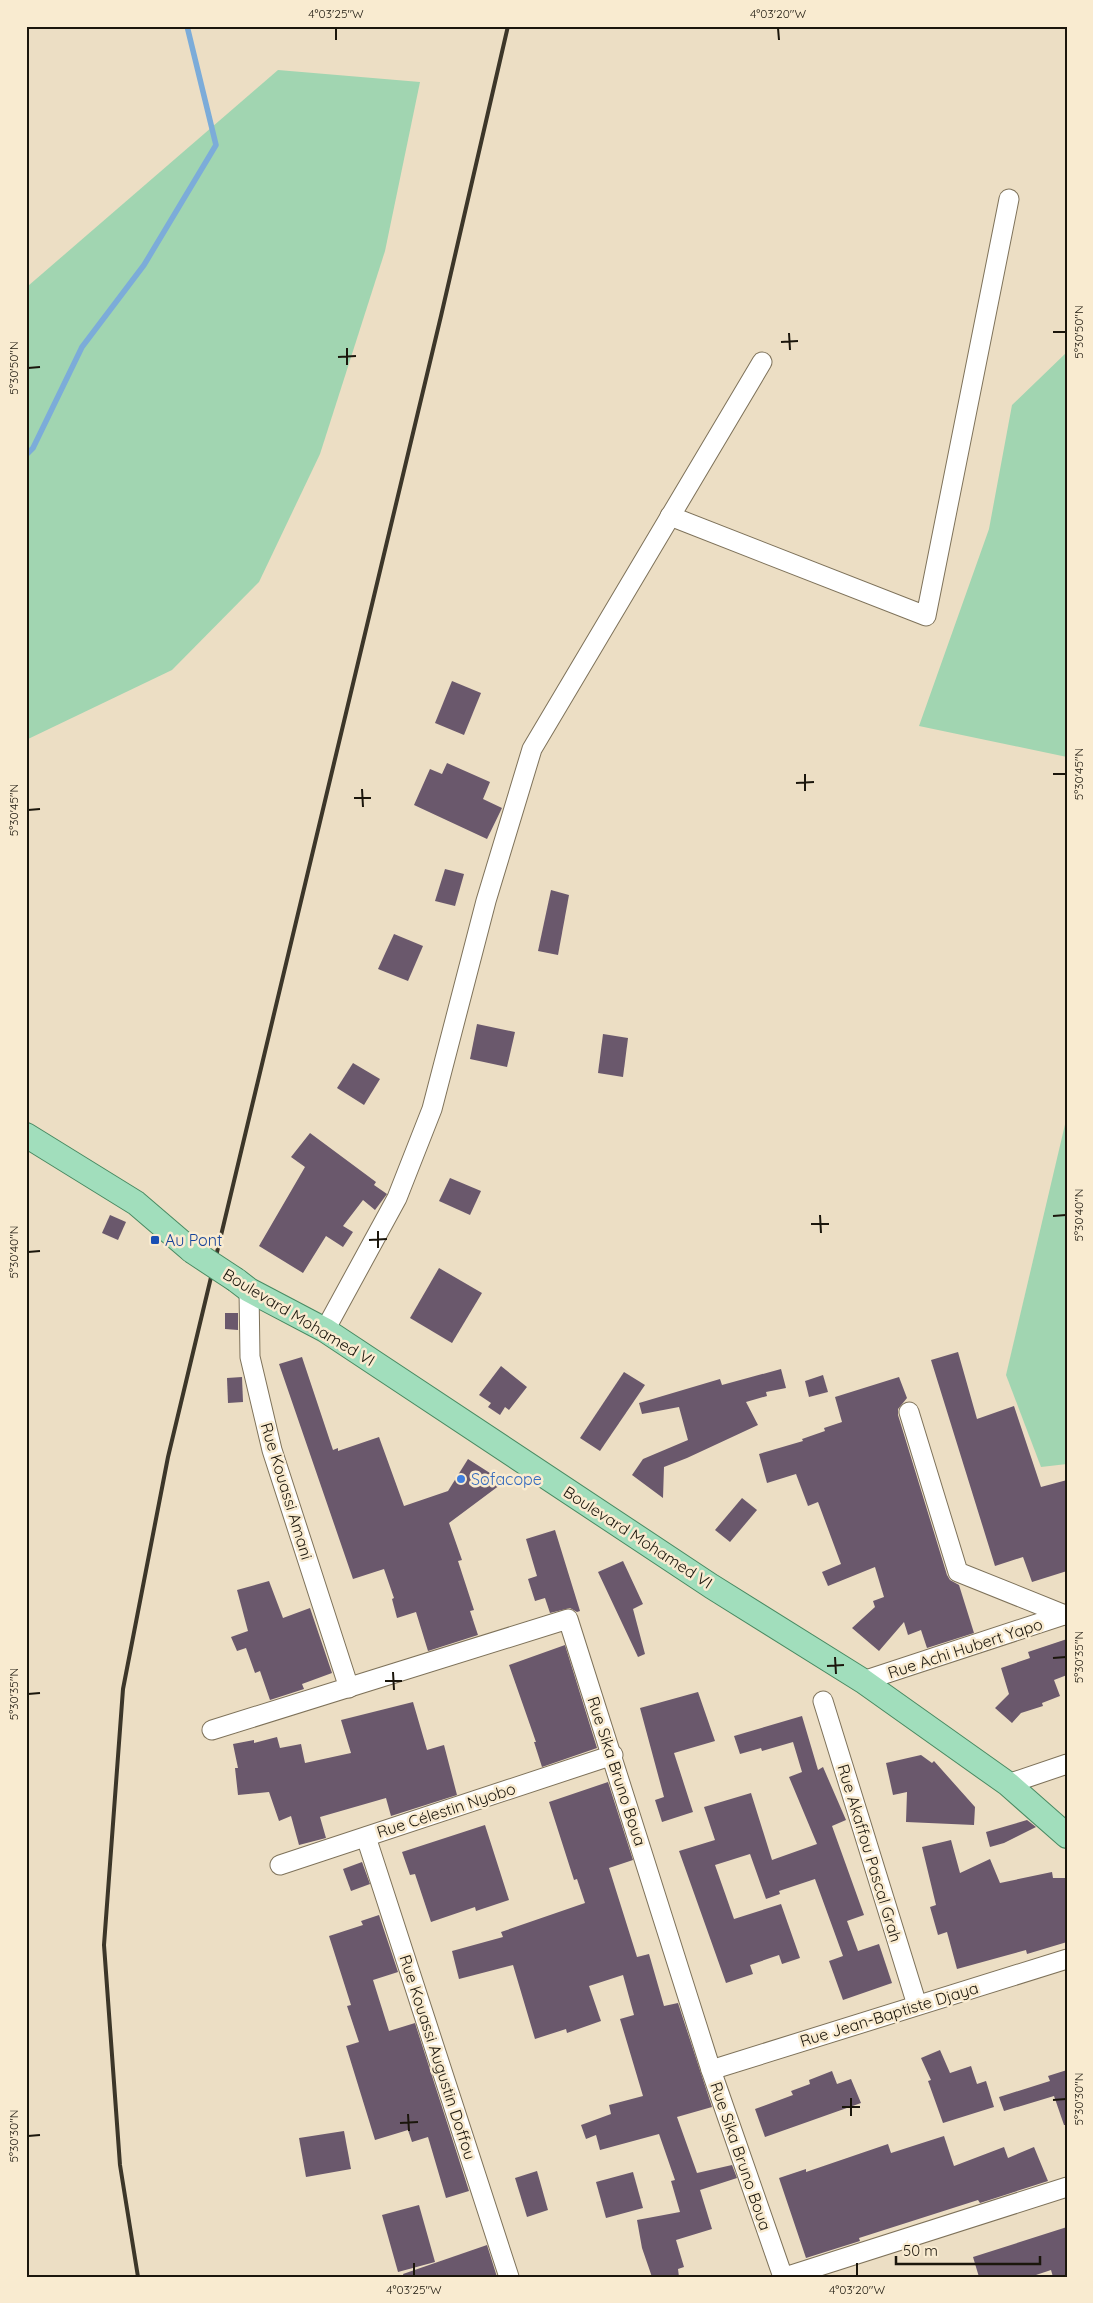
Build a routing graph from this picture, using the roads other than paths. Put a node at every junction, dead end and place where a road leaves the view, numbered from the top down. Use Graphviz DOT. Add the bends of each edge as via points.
graph roads {
  1 [pos="1009,199"];
  2 [pos="762,362"];
  3 [pos="670,516"];
  4 [pos="26,1135"];
  5 [pos="243,1285"];
  6 [pos="325,1330"];
  7 [pos="909,1412"];
  8 [pos="1066,1614"];
  9 [pos="863,1681"];
  10 [pos="349,1688"];
  11 [pos="823,1701"];
  12 [pos="212,1730"];
  13 [pos="613,1755"];
  14 [pos="1067,1764"];
  15 [pos="1008,1784"];
  16 [pos="366,1836"];
  17 [pos="1067,1836"];
  18 [pos="280,1865"];
  19 [pos="1067,1959"];
  20 [pos="917,2005"];
  21 [pos="711,2070"];
  22 [pos="1067,2187"];
  23 [pos="509,2277"];
  24 [pos="784,2277"];
  1 -- 3 [label="street" via="926,616"];
  2 -- 3 [label="street"];
  3 -- 6 [label="street" via="532,749 486,901 432,1109 397,1198"];
  4 -- 5 [label="main road, Boulevard Mohamed VI, bridge" via="136,1203 192,1251"];
  5 -- 6 [label="main road, Boulevard Mohamed VI"];
  5 -- 10 [label="street, Rue Kouassi Amani" via="250,1357 272,1450"];
  6 -- 9 [label="main road, Boulevard Mohamed VI" via="711,1586"];
  7 -- 8 [label="street" via="958,1572"];
  8 -- 9 [label="street, Rue Achi Hubert Yapo"];
  9 -- 15 [label="main road, Boulevard Mohamed VI"];
  10 -- 12 [label="street, Rue Sika Bruno Boua"];
  10 -- 13 [label="street, Rue Sika Bruno Boua" via="568,1620"];
  11 -- 20 [label="street, Rue Akaffou Pascal Grah"];
  13 -- 16 [label="street, Rue Célestin Nyobo"];
  13 -- 21 [label="street, Rue Sika Bruno Boua"];
  14 -- 15 [label="street"];
  15 -- 17 [label="main road, Boulevard Mohamed VI"];
  16 -- 18 [label="street, Rue Célestin Nyobo"];
  16 -- 23 [label="street, Rue Kouassi Augustin Doffou"];
  19 -- 20 [label="street, Rue Jean-Baptiste Djaya"];
  20 -- 21 [label="street, Rue Jean-Baptiste Djaya"];
  21 -- 24 [label="street, Rue Sika Bruno Boua"];
  22 -- 24 [label="street"];
}
